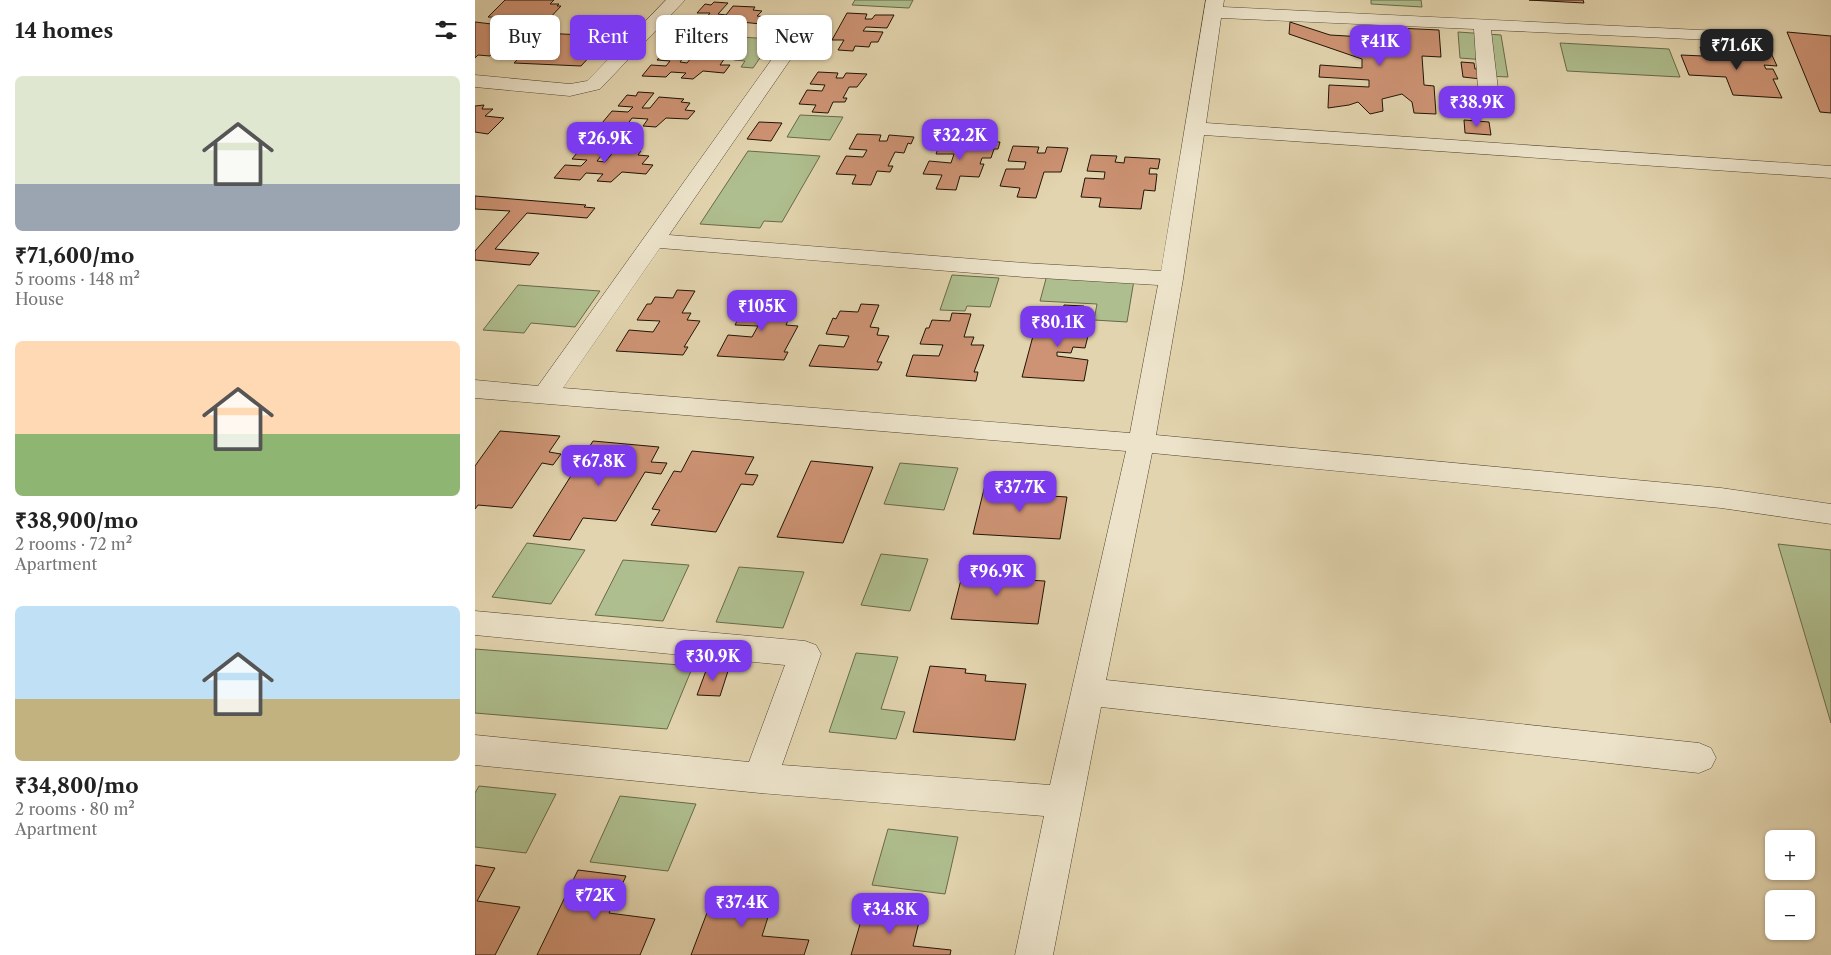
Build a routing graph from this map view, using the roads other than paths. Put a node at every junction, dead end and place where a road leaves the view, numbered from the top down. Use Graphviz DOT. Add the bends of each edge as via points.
graph roads {
  1 [pos="676,0"];
  2 [pos="1214,6"];
  3 [pos="1482,24"];
  4 [pos="1756,37"];
  5 [pos="781,60"];
  6 [pos="475,82"];
  7 [pos="1488,89"];
  8 [pos="1197,128"];
  9 [pos="1831,172"];
  10 [pos="654,241"];
  11 [pos="1171,279"];
  12 [pos="477,392"];
  13 [pos="545,395"];
  14 [pos="1141,443"];
  15 [pos="1831,514"];
  16 [pos="475,623"];
  17 [pos="1088,692"];
  18 [pos="475,750"];
  19 [pos="1699,758"];
  20 [pos="760,778"];
  21 [pos="1064,802"];
  22 [pos="1034,955"];
  1 -- 6 [label="street" via="593,86 569,90"];
  2 -- 3 [label="street"];
  2 -- 8 [label="street"];
  3 -- 4 [label="street"];
  3 -- 7 [label="street"];
  5 -- 10 [label="street"];
  8 -- 9 [label="street"];
  8 -- 11 [label="street"];
  10 -- 11 [label="street"];
  10 -- 13 [label="street"];
  11 -- 14 [label="street"];
  12 -- 13 [label="street"];
  13 -- 14 [label="street"];
  14 -- 15 [label="street" via="1721,498"];
  14 -- 17 [label="street"];
  16 -- 20 [label="street" via="805,654"];
  17 -- 19 [label="street"];
  17 -- 21 [label="street"];
  18 -- 20 [label="street"];
  20 -- 21 [label="street"];
  21 -- 22 [label="street"];
}
